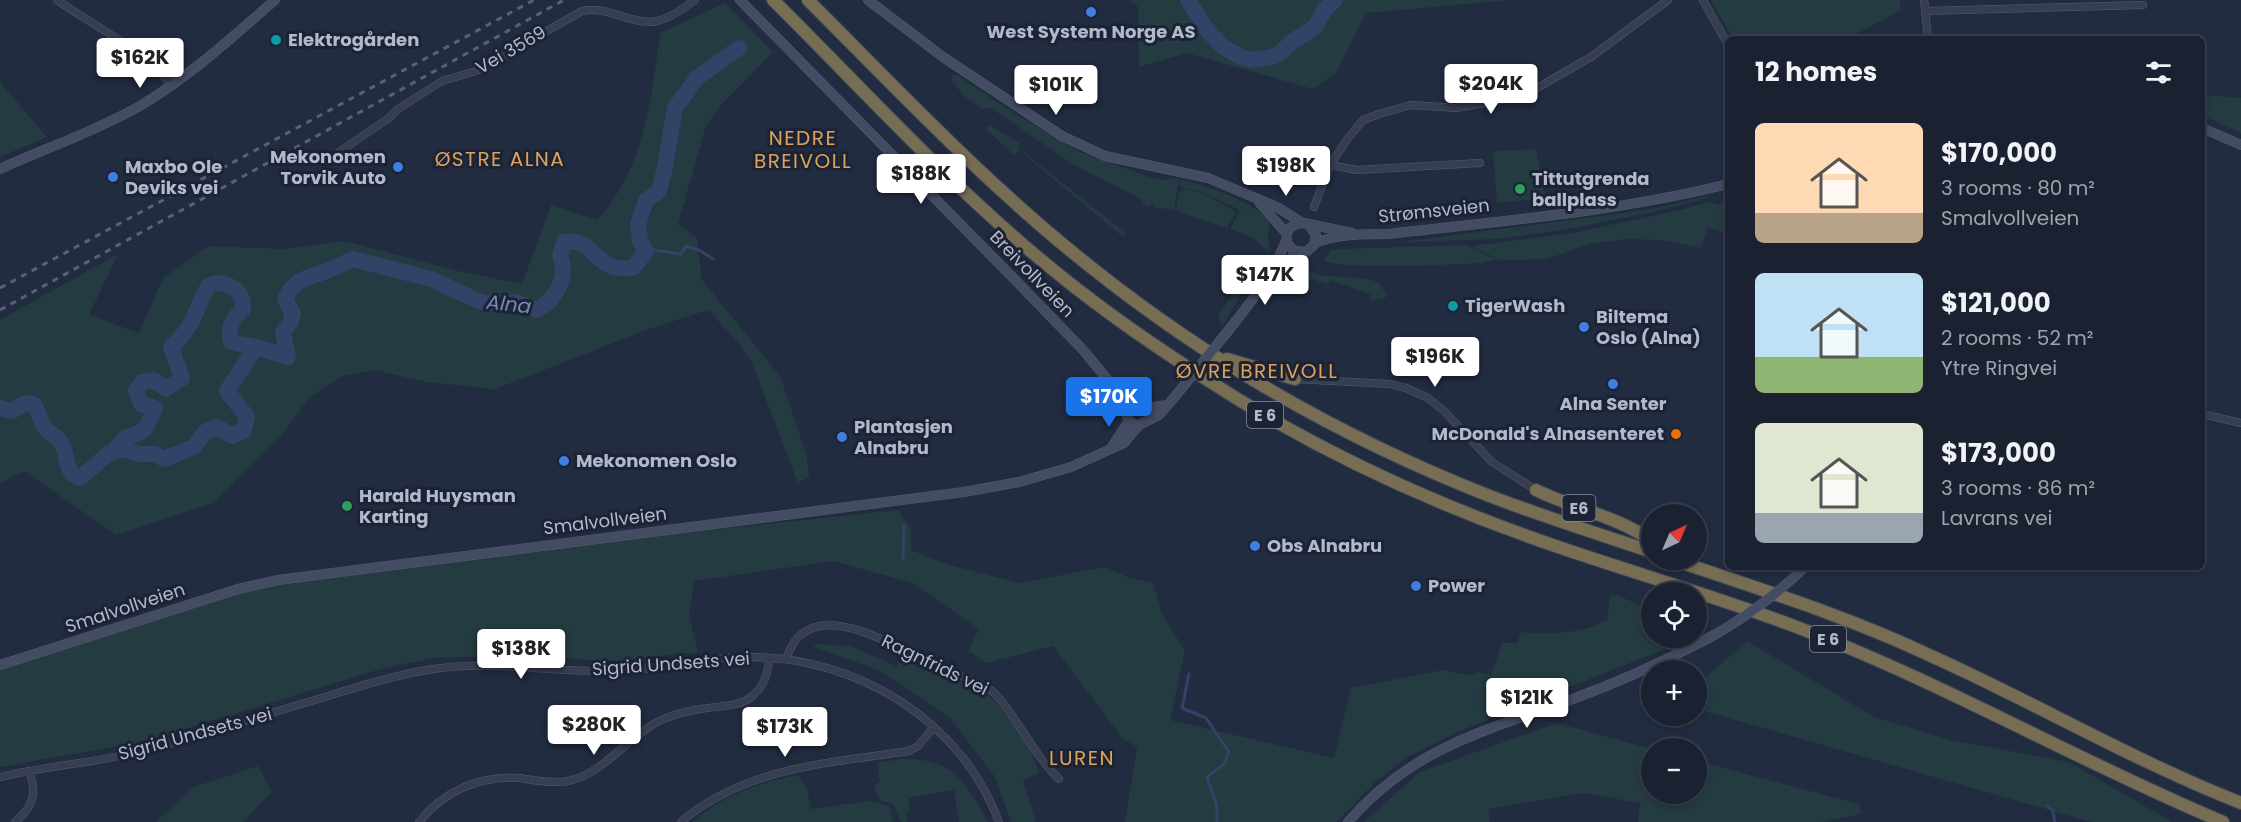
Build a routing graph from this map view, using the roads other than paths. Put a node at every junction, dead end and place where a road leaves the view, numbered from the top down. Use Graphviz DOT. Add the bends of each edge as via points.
graph roads {
  1 [pos="57,0"];
  2 [pos="275,0"];
  3 [pos="695,0"];
  4 [pos="740,0"];
  5 [pos="773,0"];
  6 [pos="808,0"];
  7 [pos="868,0"];
  8 [pos="1668,0"];
  9 [pos="1703,0"];
  10 [pos="1924,0"];
  11 [pos="2143,4"];
  12 [pos="1925,11"];
  13 [pos="1928,36"];
  14 [pos="1725,40"];
  15 [pos="171,85"];
  16 [pos="2205,129"];
  17 [pos="2241,145"];
  18 [pos="339,152"];
  19 [pos="1480,163"];
  20 [pos="1330,165"];
  21 [pos="0,169"];
  22 [pos="1725,185"];
  23 [pos="1255,199"];
  24 [pos="1314,207"];
  25 [pos="1305,223"];
  26 [pos="1356,234"];
  27 [pos="1286,237"];
  28 [pos="1315,243"];
  29 [pos="1298,252"];
  30 [pos="1271,275"];
  31 [pos="1212,354"];
  32 [pos="1295,379"];
  33 [pos="1119,394"];
  34 [pos="1170,402"];
  35 [pos="1139,410"];
  36 [pos="2205,415"];
  37 [pos="1129,419"];
  38 [pos="2241,423"];
  39 [pos="1141,424"];
  40 [pos="1111,448"];
  41 [pos="1536,490"];
  42 [pos="1641,534"];
  43 [pos="1641,548"];
  44 [pos="1705,570"];
  45 [pos="1802,570"];
  46 [pos="770,658"];
  47 [pos="786,659"];
  48 [pos="0,665"];
  49 [pos="934,727"];
  50 [pos="29,771"];
  51 [pos="0,777"];
  52 [pos="1059,779"];
  53 [pos="2241,803"];
  54 [pos="15,822"];
  55 [pos="418,822"];
  56 [pos="681,822"];
  57 [pos="999,822"];
  58 [pos="1348,822"];
  59 [pos="2223,822"];
  1 -- 15 [label="street" via="159,70"];
  2 -- 15 [label="street"];
  3 -- 18 [label="street, Vei 3569" via="656,21 599,9 582,11 476,71 442,81"];
  4 -- 33 [label="street, Breivollveien" via="1084,351"];
  5 -- 59 [label="highway, E 6" via="927,156 1036,255 1134,331 1246,404 1356,464 1452,507 1866,654"];
  6 -- 31 [label="highway, E 6" via="959,152 1026,213 1092,268"];
  7 -- 23 [label="street, Strømsveien" via="1010,104 1069,140 1105,156 1202,177"];
  8 -- 20 [label="street" via="1591,57 1523,96 1456,108 1411,105 1364,120"];
  9 -- 14 [label="street"];
  10 -- 12 [label="street"];
  11 -- 12 [label="street"];
  12 -- 13 [label="street"];
  15 -- 21 [label="street" via="103,124"];
  16 -- 17 [label="street"];
  19 -- 20 [label="street" via="1357,170"];
  20 -- 24 [label="street"];
  22 -- 26 [label="street, Strømsveien" via="1621,206 1387,234"];
  23 -- 25 [label="street, Strømsveien"];
  23 -- 27 [label="street, Strømsveien"];
  25 -- 26 [label="street, Strømsveien"];
  25 -- 27 [label="street" via="1294,224"];
  25 -- 28 [label="street" via="1316,235"];
  26 -- 28 [label="street, Strømsveien"];
  27 -- 29 [label="street"];
  27 -- 30 [label="street, Smalvollveien"];
  28 -- 29 [label="street" via="1306,252"];
  29 -- 30 [label="street, Smalvollveien"];
  30 -- 34 [label="street, Smalvollveien, bridge"];
  31 -- 32 [label="highway"];
  31 -- 43 [label="highway, E 6" via="1310,412 1426,469"];
  32 -- 41 [label="street" via="1390,384 1428,398 1492,462"];
  33 -- 35 [label="street, Breivollveien"];
  33 -- 37 [label="street, Breivollveien"];
  34 -- 35 [label="street"];
  34 -- 39 [label="street, Smalvollveien" via="1159,415"];
  35 -- 37 [label="street" via="1132,411"];
  35 -- 39 [label="street" via="1145,417"];
  36 -- 38 [label="street"];
  37 -- 39 [label="street" via="1134,426"];
  37 -- 40 [label="street"];
  39 -- 40 [label="street, Smalvollveien" via="1124,443"];
  40 -- 48 [label="street, Smalvollveien" via="1060,471 964,492 261,584"];
  41 -- 42 [label="highway, E6"];
  44 -- 53 [label="highway, E 6" via="1839,616 1945,662"];
  45 -- 58 [label="street, bridge" via="1748,615 1705,640 1604,687 1436,751 1380,789"];
  46 -- 47 [label="street, Sigrid Undsets vei"];
  46 -- 50 [label="street, Sigrid Undsets vei" via="740,657 617,671 474,665 426,670 152,749"];
  46 -- 55 [label="street" via="766,679 746,700 659,721 587,775 561,782 508,778 481,781 446,797"];
  47 -- 49 [label="street, Sigrid Undsets vei" via="830,668 869,683 900,700"];
  47 -- 52 [label="street, Ragnfrids vei" via="799,636 820,626 849,628 882,639 992,691"];
  49 -- 56 [label="street" via="909,751 783,771 740,785"];
  49 -- 57 [label="street, Sigrid Undsets vei" via="975,777"];
  50 -- 51 [label="street, Sigrid Undsets vei"];
  50 -- 54 [label="street" via="33,795 26,811"];
}
